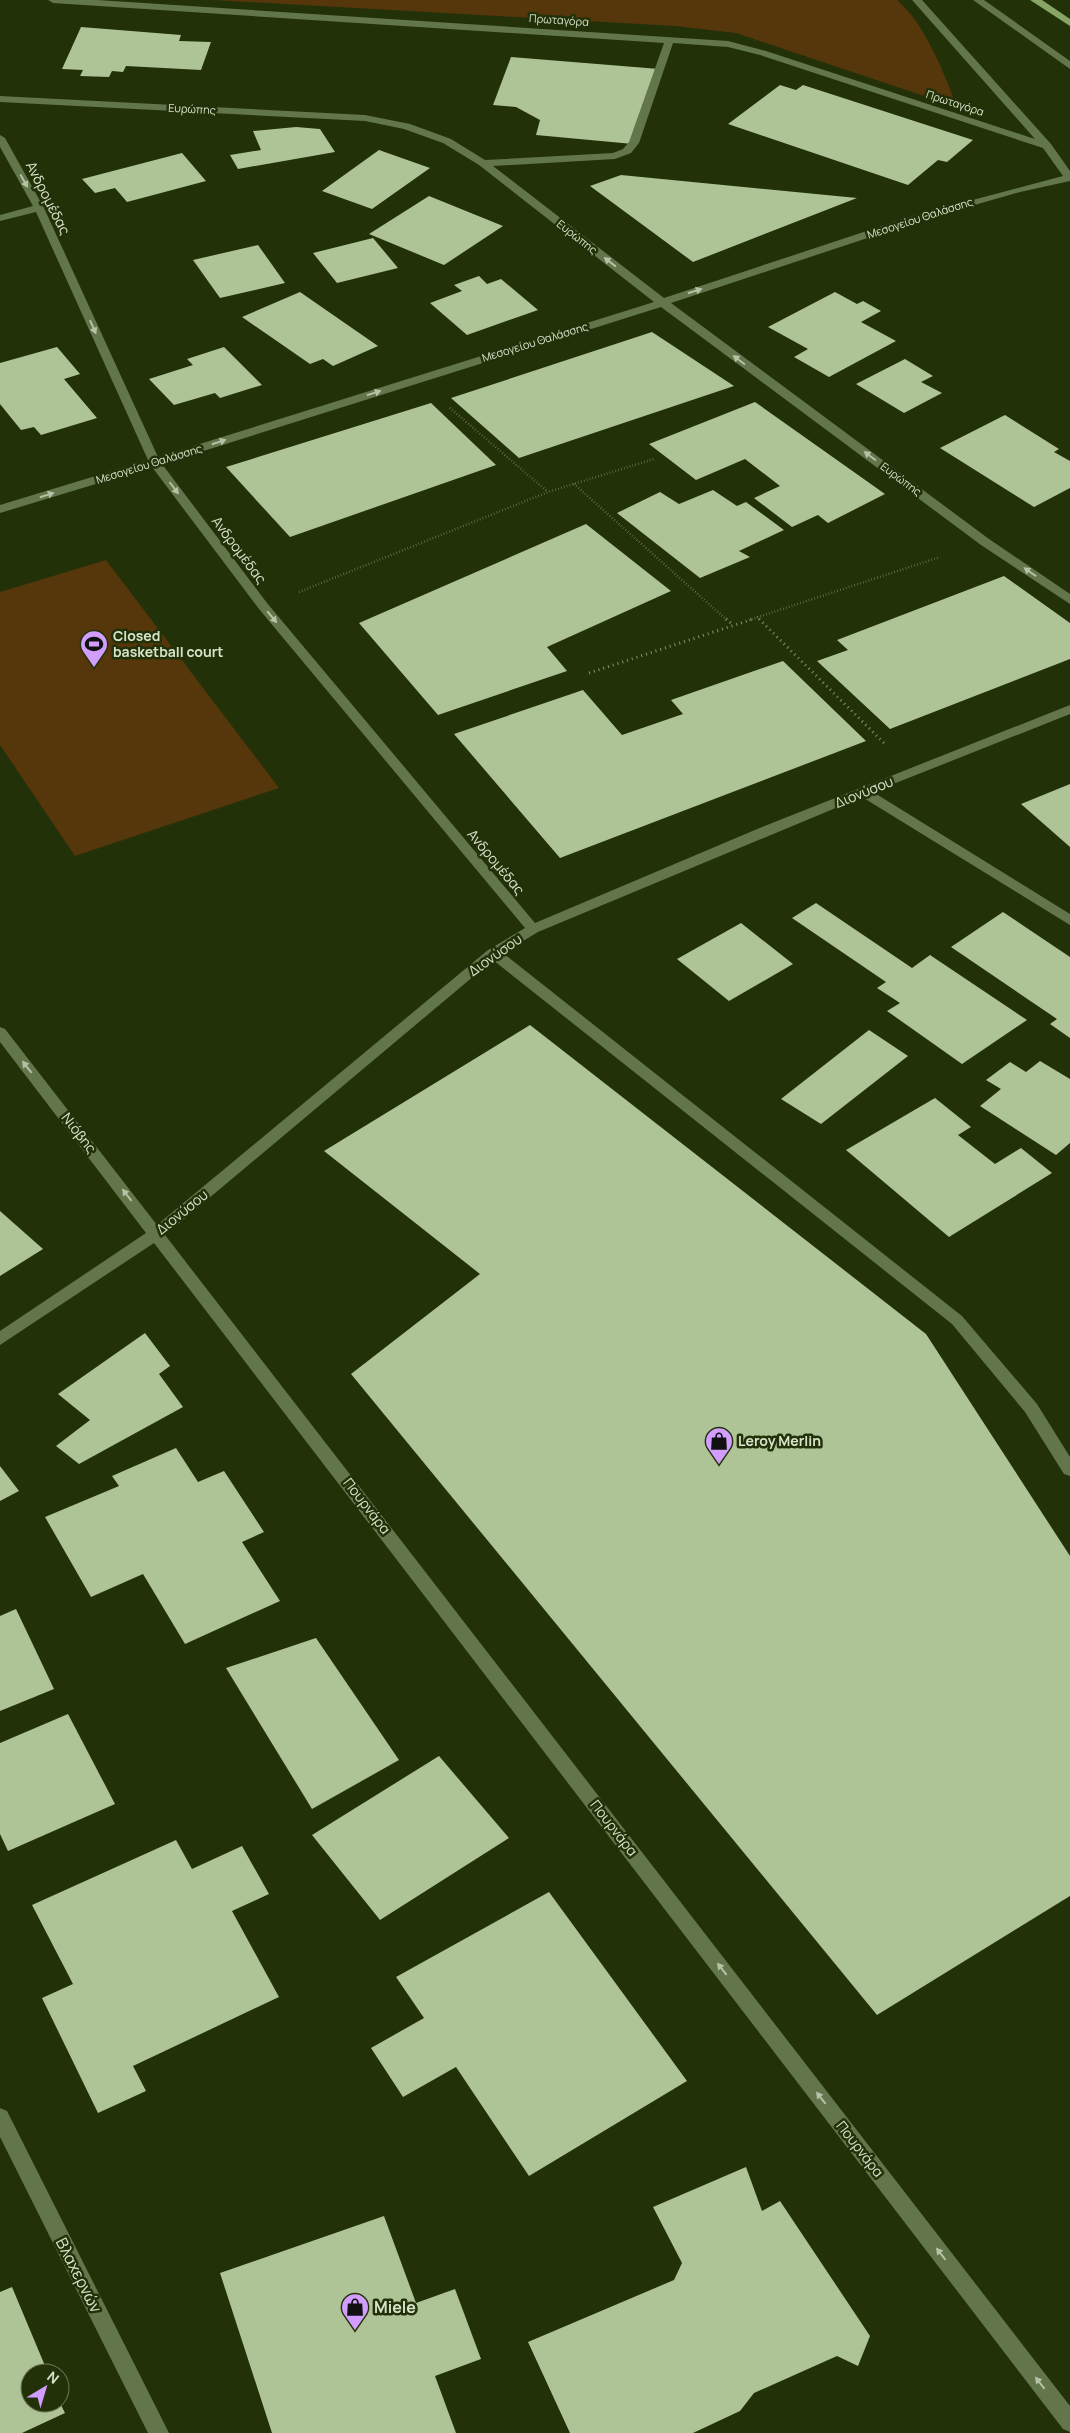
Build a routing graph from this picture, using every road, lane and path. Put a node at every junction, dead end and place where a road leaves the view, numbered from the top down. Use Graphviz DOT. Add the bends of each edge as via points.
graph roads {
  1 [pos="53,0"];
  2 [pos="917,0"];
  3 [pos="978,0"];
  4 [pos="1035,0"];
  5 [pos="1070,22"];
  6 [pos="670,40"];
  7 [pos="1070,66"];
  8 [pos="0,99"];
  9 [pos="0,138"];
  10 [pos="1047,146"];
  11 [pos="483,163"];
  12 [pos="1070,177"];
  13 [pos="39,208"];
  14 [pos="0,218"];
  15 [pos="662,302"];
  16 [pos="417,379"];
  17 [pos="654,459"];
  18 [pos="155,463"];
  19 [pos="574,484"];
  20 [pos="548,492"];
  21 [pos="0,509"];
  22 [pos="985,542"];
  23 [pos="1070,600"];
  24 [pos="263,606"];
  25 [pos="757,617"];
  26 [pos="733,625"];
  27 [pos="589,672"];
  28 [pos="1070,709"];
  29 [pos="913,772"];
  30 [pos="864,792"];
  31 [pos="1070,920"];
  32 [pos="533,929"];
  33 [pos="493,953"];
  34 [pos="0,1032"];
  35 [pos="157,1233"];
  36 [pos="0,1339"];
  37 [pos="1070,1470"];
  38 [pos="0,2117"];
  39 [pos="1070,2422"];
  40 [pos="159,2433"];
  1 -- 6 [label="street, Πρωταγόρα"];
  2 -- 10 [label="street, Πρωταγόρα"];
  3 -- 7 [label="street"];
  4 -- 5 [label="highway"];
  6 -- 10 [label="street, Πρωταγόρα" via="728,44 763,53"];
  6 -- 11 [label="street" via="634,144 627,151 615,156"];
  8 -- 11 [label="street, Ευρώπης" via="365,118 406,126 448,141"];
  9 -- 13 [label="street, Ανδρομέδας, one-way"];
  10 -- 12 [label="street, Πρωταγόρα"];
  15 -- 11 [label="street, Ευρώπης, one-way"];
  15 -- 12 [label="street, Μεσογείου Θαλάσσης, one-way" via="1003,191"];
  13 -- 14 [label="street"];
  13 -- 18 [label="street, Ανδρομέδας, one-way"];
  15 -- 16 [label="street, Μεσογείου Θαλάσσης"];
  22 -- 15 [label="street, Ευρώπης, one-way"];
  18 -- 16 [label="street, Μεσογείου Θαλάσσης, one-way"];
  16 -- 20 [label="path"];
  17 -- 19 [label="path"];
  21 -- 18 [label="street, Μεσογείου Θαλάσσης, one-way"];
  18 -- 24 [label="street, Ανδρομέδας, one-way"];
  19 -- 20 [label="path"];
  19 -- 26 [label="path"];
  20 -- 24 [label="path"];
  23 -- 22 [label="street, Ευρώπης, one-way"];
  22 -- 25 [label="path"];
  24 -- 32 [label="street, Ανδρομέδας, one-way"];
  25 -- 26 [label="path"];
  25 -- 29 [label="path"];
  26 -- 27 [label="path"];
  28 -- 29 [label="street, Διονύσου"];
  29 -- 30 [label="street, Διονύσου"];
  30 -- 31 [label="street"];
  30 -- 32 [label="street, Διονύσου"];
  32 -- 33 [label="street, Διονύσου"];
  33 -- 35 [label="street, Διονύσου"];
  33 -- 37 [label="street" via="957,1320 1031,1408"];
  35 -- 34 [label="street, Νιόβης, one-way"];
  35 -- 36 [label="street, Διονύσου"];
  39 -- 35 [label="street, Πουρνάρα, one-way"];
  38 -- 40 [label="street, Βλαχερνών"];
}
